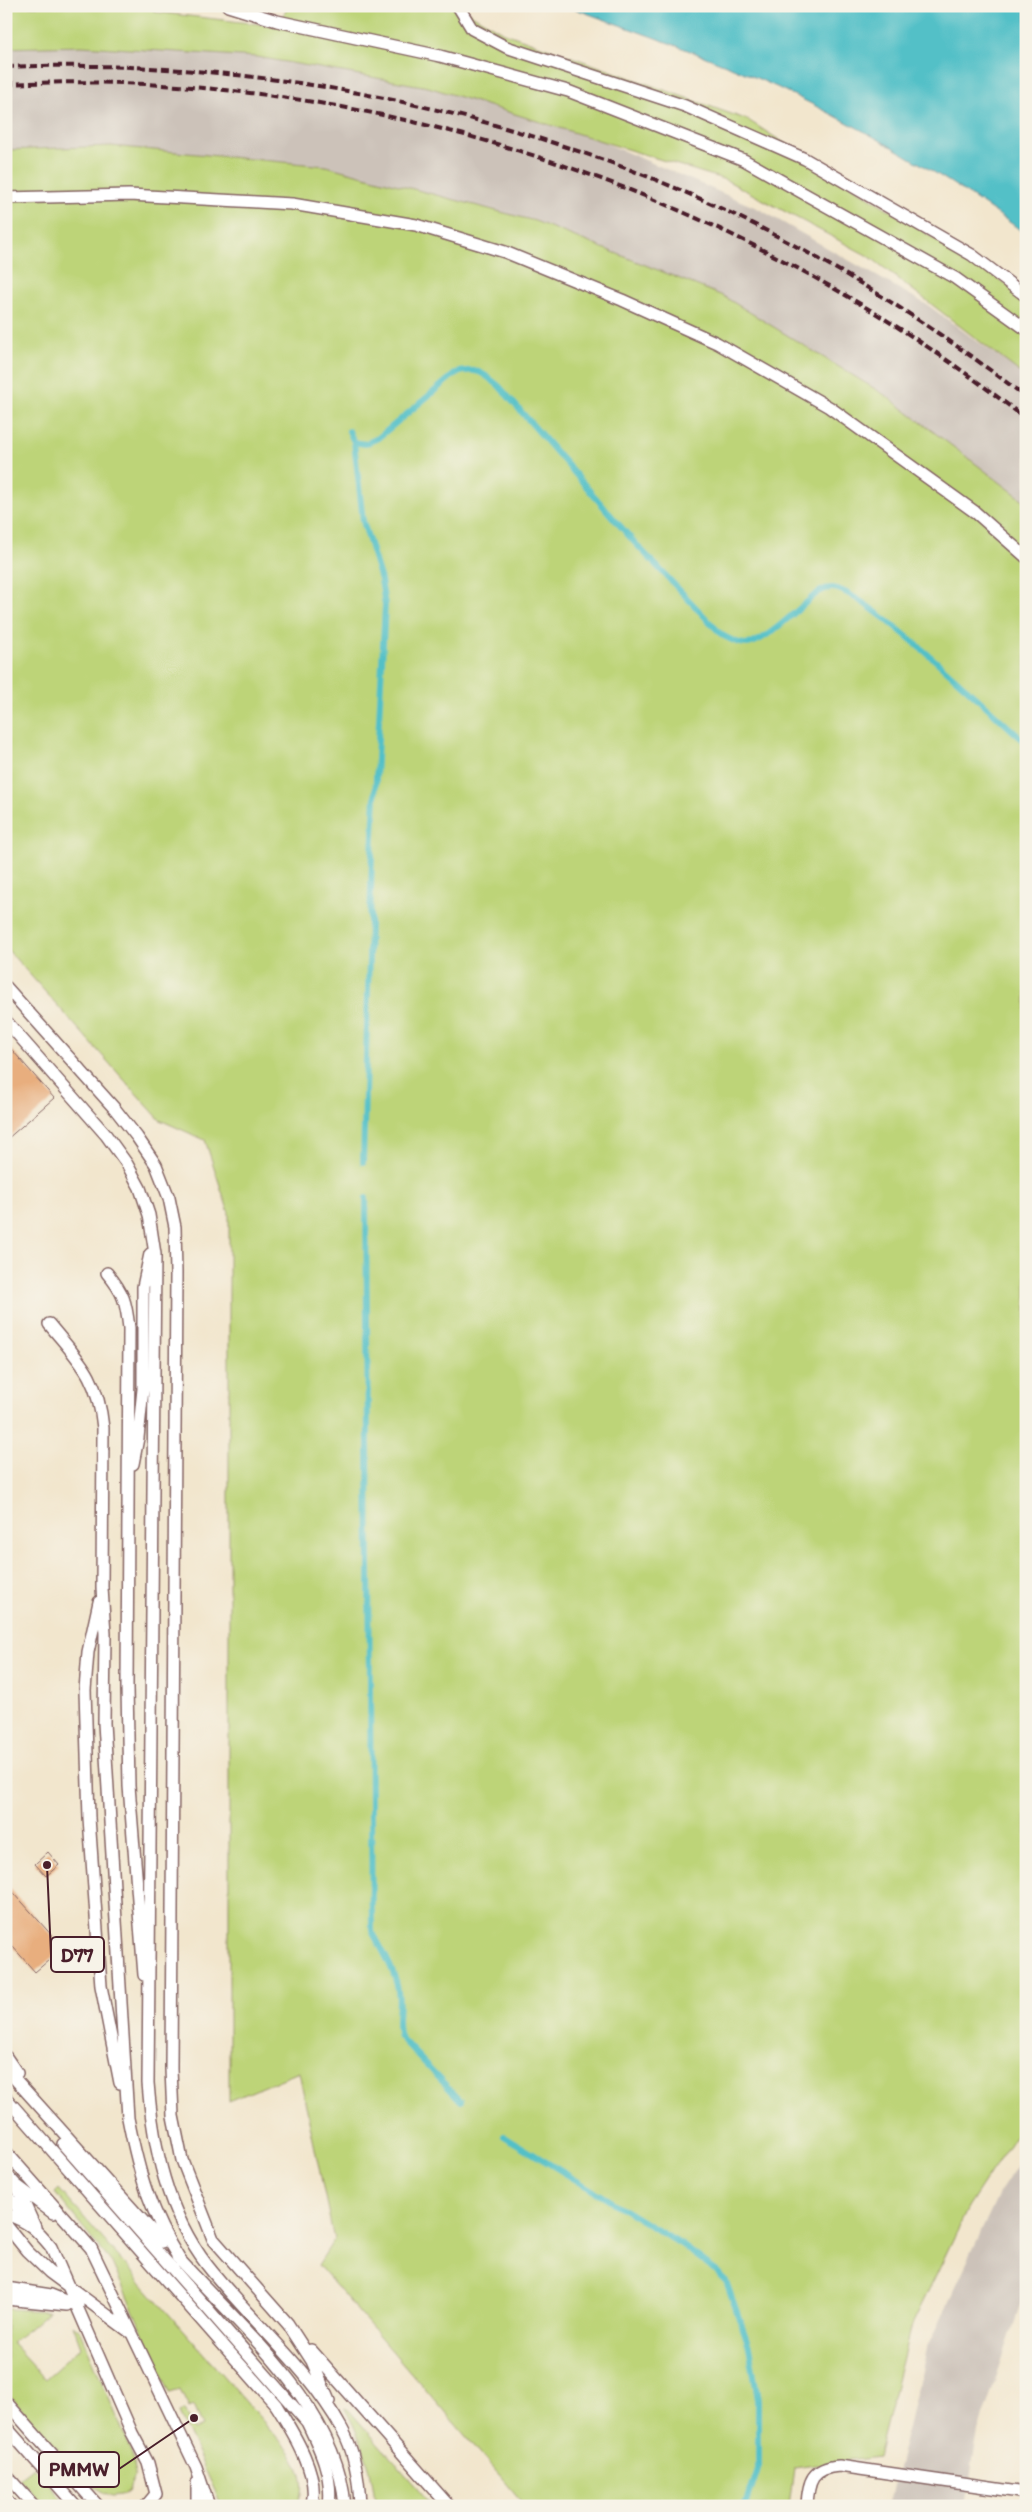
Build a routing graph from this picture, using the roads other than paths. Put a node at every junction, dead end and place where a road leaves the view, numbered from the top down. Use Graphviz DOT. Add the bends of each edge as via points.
graph roads {
  1 [pos="228,6"];
  2 [pos="458,6"];
  3 [pos="6,198"];
  4 [pos="1026,296"];
  5 [pos="1026,329"];
  6 [pos="1026,557"];
  7 [pos="6,987"];
  8 [pos="6,1020"];
  9 [pos="153,1241"];
  10 [pos="107,1273"];
  11 [pos="49,1324"];
  12 [pos="128,1485"];
  13 [pos="102,1588"];
  14 [pos="150,2039"];
  15 [pos="6,2057"];
  16 [pos="6,2069"];
  17 [pos="6,2078"];
  18 [pos="6,2098"];
  19 [pos="40,2107"];
  20 [pos="128,2118"];
  21 [pos="6,2152"];
  22 [pos="6,2174"];
  23 [pos="16,2185"];
  24 [pos="6,2195"];
  25 [pos="6,2214"];
  26 [pos="6,2225"];
  27 [pos="36,2228"];
  28 [pos="72,2228"];
  29 [pos="180,2262"];
  30 [pos="6,2288"];
  31 [pos="70,2288"];
  32 [pos="6,2299"];
  33 [pos="78,2306"];
  34 [pos="288,2324"];
  35 [pos="134,2335"];
  36 [pos="247,2371"];
  37 [pos="285,2394"];
  38 [pos="6,2402"];
  39 [pos="6,2427"];
  40 [pos="343,2430"];
  41 [pos="196,2468"];
  42 [pos="6,2475"];
  43 [pos="1026,2493"];
  44 [pos="6,2500"];
  45 [pos="10,2506"];
  46 [pos="34,2506"];
  47 [pos="76,2506"];
  48 [pos="98,2506"];
  49 [pos="146,2506"];
  50 [pos="197,2506"];
  51 [pos="209,2506"];
  52 [pos="311,2506"];
  53 [pos="329,2506"];
  54 [pos="345,2506"];
  55 [pos="360,2506"];
  56 [pos="449,2506"];
  57 [pos="807,2506"];
  1 -- 5 [label="lane" via="277,21 440,56 568,91 744,160 955,278"];
  2 -- 4 [label="lane" via="472,29 506,47 685,106 804,159 972,255"];
  3 -- 6 [label="lane" via="129,195 292,204 416,225 505,252 717,342 829,407 975,512"];
  7 -- 34 [label="lane" via="137,1137 156,1166 169,1198 175,1227 176,1273 172,2116 182,2160 213,2239"];
  8 -- 9 [label="lane" via="106,1135 127,1164 140,1188"];
  9 -- 12 [label="lane" via="143,1287 143,1389 138,1438"];
  9 -- 14 [label="lane"];
  10 -- 12 [label="lane" via="126,1301 129,1328"];
  11 -- 13 [label="lane" via="87,1371 101,1405"];
  12 -- 14 [label="lane" via="129,1786"];
  13 -- 20 [label="lane" via="107,1788"];
  13 -- 20 [label="lane" via="88,1652 85,1690 89,1818 101,1986"];
  14 -- 40 [label="lane" via="151,2118 157,2154 178,2213 207,2264 315,2390"];
  15 -- 19 [label="lane"];
  16 -- 19 [label="lane"];
  17 -- 37 [label="lane"];
  18 -- 36 [label="lane"];
  19 -- 29 [label="lane"];
  20 -- 29 [label="lane" via="148,2199"];
  21 -- 28 [label="lane"];
  22 -- 23 [label="lane"];
  23 -- 27 [label="lane"];
  23 -- 28 [label="lane"];
  24 -- 27 [label="lane"];
  25 -- 27 [label="lane"];
  26 -- 31 [label="lane" via="27,2251"];
  27 -- 31 [label="lane" via="51,2247"];
  28 -- 35 [label="lane" via="91,2248"];
  29 -- 54 [label="lane" via="273,2361 306,2404 330,2446"];
  30 -- 33 [label="lane" via="51,2295"];
  31 -- 33 [label="lane"];
  31 -- 35 [label="lane"];
  32 -- 33 [label="lane"];
  33 -- 49 [label="lane" via="148,2463 156,2494"];
  34 -- 40 [label="lane" via="312,2360"];
  34 -- 56 [label="lane"];
  35 -- 41 [label="lane"];
  36 -- 37 [label="lane"];
  36 -- 52 [label="lane" via="276,2405 294,2435 309,2469 314,2498"];
  37 -- 53 [label="lane" via="307,2422 321,2451 331,2488"];
  38 -- 48 [label="lane"];
  39 -- 47 [label="lane"];
  40 -- 55 [label="lane" via="356,2473"];
  41 -- 50 [label="lane"];
  41 -- 51 [label="lane"];
  42 -- 46 [label="lane"];
  43 -- 57 [label="lane" via="839,2466 828,2467 814,2476"];
  44 -- 45 [label="lane"];
}
